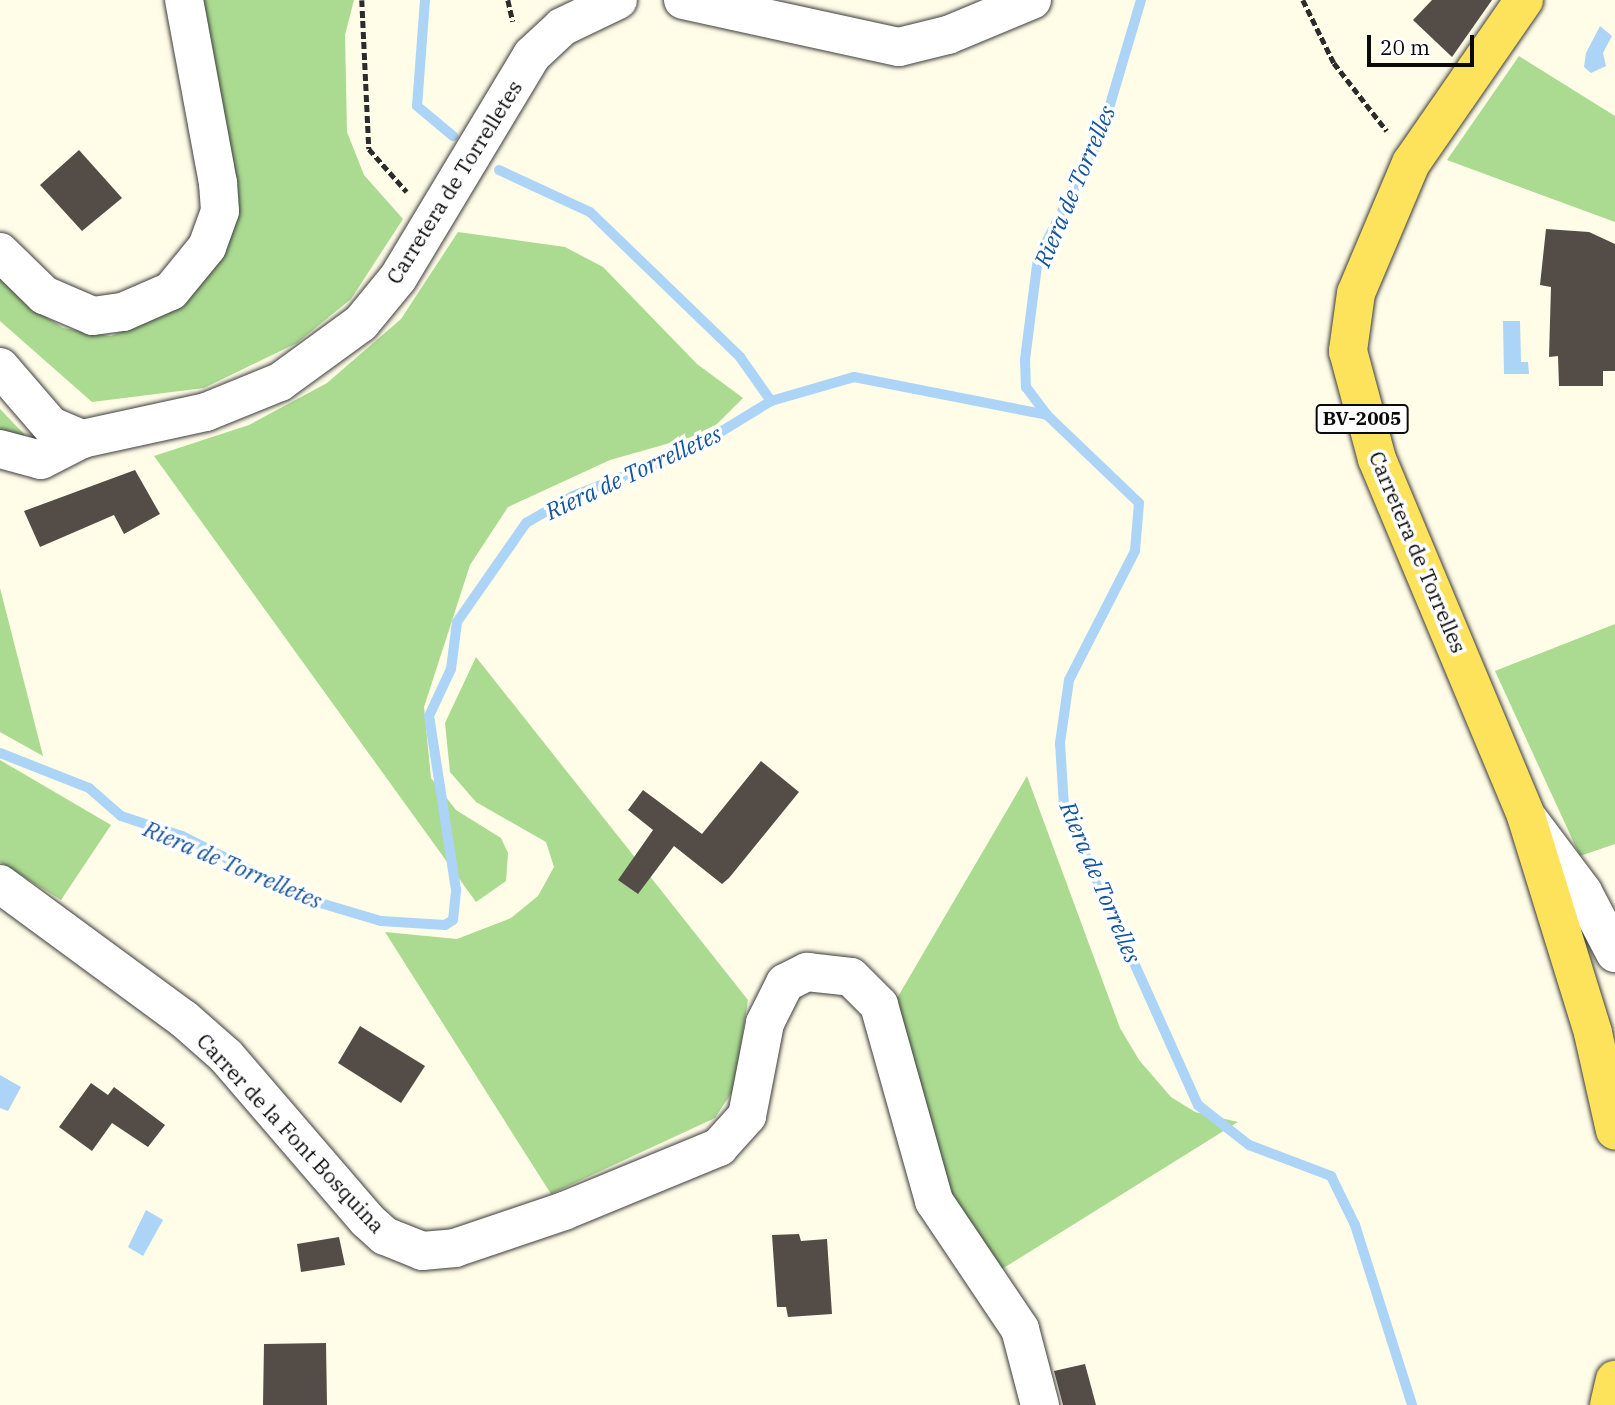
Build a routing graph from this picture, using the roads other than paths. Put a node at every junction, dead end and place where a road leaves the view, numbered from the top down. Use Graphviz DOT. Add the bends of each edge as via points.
graph roads {
  1 [pos="184,0"];
  2 [pos="618,0"];
  3 [pos="683,0"];
  4 [pos="1032,0"];
  5 [pos="1524,0"];
  6 [pos="0,252"];
  7 [pos="0,367"];
  8 [pos="82,439"];
  9 [pos="0,449"];
  10 [pos="1526,816"];
  11 [pos="0,884"];
  12 [pos="1615,953"];
  13 [pos="1615,1131"];
  14 [pos="1615,1380"];
  15 [pos="1040,1405"];
  16 [pos="1609,1405"];
  1 -- 6 [label="street" via="218,183 220,211 207,247 171,291 123,312 93,316 44,295"];
  2 -- 8 [label="street, Carretera de Torrelletes" via="562,27 532,55 437,217 383,296 323,357 246,399"];
  3 -- 4 [label="street" via="899,47 948,35"];
  5 -- 10 [label="main road, Carretera de Torrelles / BV-2005" via="1411,163 1356,293 1348,351 1353,386 1377,459"];
  7 -- 8 [label="street" via="51,426"];
  8 -- 9 [label="street, Carretera de Torrelletes" via="41,460"];
  10 -- 12 [label="street" via="1583,892"];
  10 -- 13 [label="main road, Carretera de Torrelles / BV-2005"];
  11 -- 15 [label="street, Carrer de la Font Bosquina" via="184,1019 226,1056 367,1220 385,1236 422,1251 455,1248 564,1211 719,1147 747,1115 765,1023 785,983 807,972 851,977 879,1005 934,1201 1020,1329"];
  14 -- 16 [label="main road"];
}
